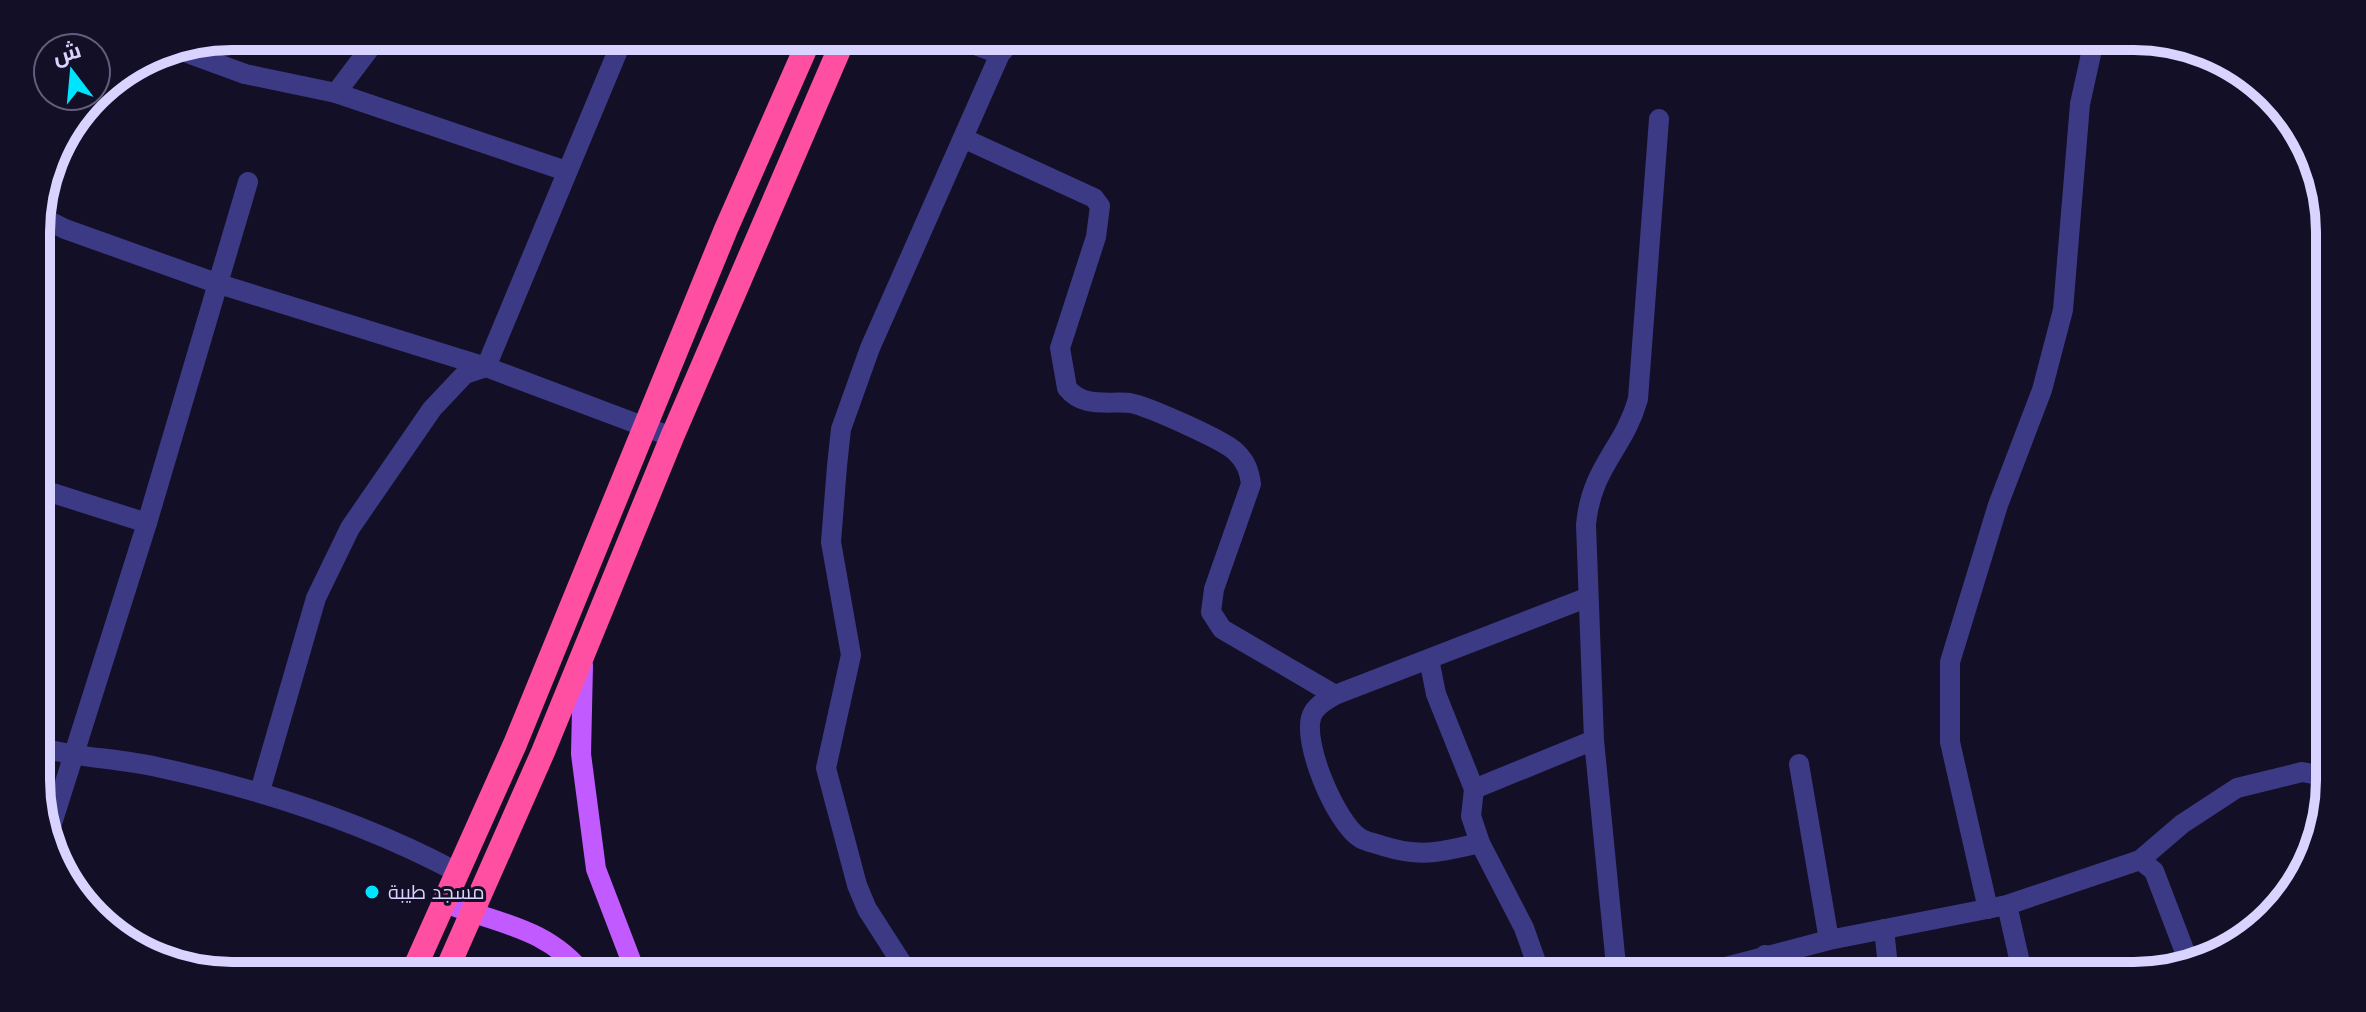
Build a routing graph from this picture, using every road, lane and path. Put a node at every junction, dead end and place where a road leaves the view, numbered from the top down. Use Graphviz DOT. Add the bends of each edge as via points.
graph roads {
  1 [pos="368,50"];
  2 [pos="618,50"];
  3 [pos="805,50"];
  4 [pos="839,50"];
  5 [pos="989,50"];
  6 [pos="1004,50"];
  7 [pos="2092,50"];
  8 [pos="1000,54"];
  9 [pos="193,55"];
  10 [pos="336,93"];
  11 [pos="1659,119"];
  12 [pos="965,139"];
  13 [pos="566,171"];
  14 [pos="248,182"];
  15 [pos="50,222"];
  16 [pos="219,284"];
  17 [pos="486,367"];
  18 [pos="643,428"];
  19 [pos="672,437"];
  20 [pos="50,492"];
  21 [pos="147,523"];
  22 [pos="1586,598"];
  23 [pos="584,654"];
  24 [pos="1429,659"];
  25 [pos="1335,695"];
  26 [pos="1594,740"];
  27 [pos="50,751"];
  28 [pos="72,757"];
  29 [pos="1799,764"];
  30 [pos="2316,774"];
  31 [pos="1474,789"];
  32 [pos="260,791"];
  33 [pos="54,816"];
  34 [pos="1480,843"];
  35 [pos="2140,860"];
  36 [pos="455,871"];
  37 [pos="442,902"];
  38 [pos="1998,907"];
  39 [pos="470,913"];
  40 [pos="1884,929"];
  41 [pos="1829,940"];
  42 [pos="2186,954"];
  43 [pos="1765,955"];
  44 [pos="417,962"];
  45 [pos="450,962"];
  46 [pos="571,962"];
  47 [pos="631,962"];
  48 [pos="901,962"];
  49 [pos="1536,962"];
  50 [pos="1616,962"];
  51 [pos="1740,962"];
  52 [pos="1769,962"];
  53 [pos="1888,962"];
  54 [pos="2018,962"];
  1 -- 10 [label="street"];
  2 -- 13 [label="street"];
  3 -- 18 [label="highway"];
  4 -- 19 [label="highway"];
  5 -- 8 [label="street"];
  6 -- 8 [label="street"];
  7 -- 38 [label="street" via="2080,104 2063,310 2042,390 1998,505 1950,662 1950,742"];
  8 -- 12 [label="street"];
  9 -- 10 [label="street" via="245,74"];
  10 -- 13 [label="street"];
  11 -- 22 [label="street" via="1638,399 1633,418 1588,499"];
  12 -- 25 [label="street" via="1094,198 1100,206 1096,237 1060,348 1067,388 1084,401 1151,409 1234,449 1249,467 1251,484 1211,612 1222,629"];
  12 -- 48 [label="street" via="852,395 841,429 831,542 851,655 829,751 829,787 867,909"];
  13 -- 17 [label="street"];
  14 -- 16 [label="street"];
  15 -- 16 [label="street"];
  16 -- 17 [label="street"];
  16 -- 21 [label="street"];
  17 -- 18 [label="street"];
  17 -- 32 [label="street" via="465,374 432,409 350,528 316,598"];
  18 -- 19 [label="street"];
  18 -- 36 [label="highway" via="515,744"];
  19 -- 23 [label="highway"];
  20 -- 21 [label="street"];
  21 -- 28 [label="street"];
  22 -- 24 [label="street"];
  22 -- 26 [label="street"];
  23 -- 39 [label="highway"];
  23 -- 47 [label="main road" via="581,754 596,869"];
  24 -- 25 [label="street"];
  24 -- 31 [label="street" via="1436,694"];
  25 -- 34 [label="street" via="1311,715 1310,732 1332,802 1348,828 1361,839 1415,855"];
  26 -- 31 [label="street"];
  26 -- 50 [label="street"];
  27 -- 28 [label="street"];
  28 -- 32 [label="street" via="153,766"];
  28 -- 33 [label="street"];
  29 -- 41 [label="street"];
  30 -- 35 [label="street" via="2302,772 2237,788"];
  31 -- 34 [label="street" via="1471,816"];
  32 -- 36 [label="street" via="411,848"];
  34 -- 49 [label="street"];
  35 -- 38 [label="street"];
  35 -- 42 [label="street" via="2154,871"];
  36 -- 37 [label="highway"];
  37 -- 39 [label="main road"];
  37 -- 44 [label="highway"];
  38 -- 40 [label="street"];
  38 -- 54 [label="street"];
  39 -- 45 [label="highway"];
  39 -- 46 [label="main road" via="521,926 547,939"];
  40 -- 41 [label="street"];
  40 -- 53 [label="street"];
  41 -- 43 [label="street"];
  43 -- 51 [label="street"];
  43 -- 52 [label="street"];
}
